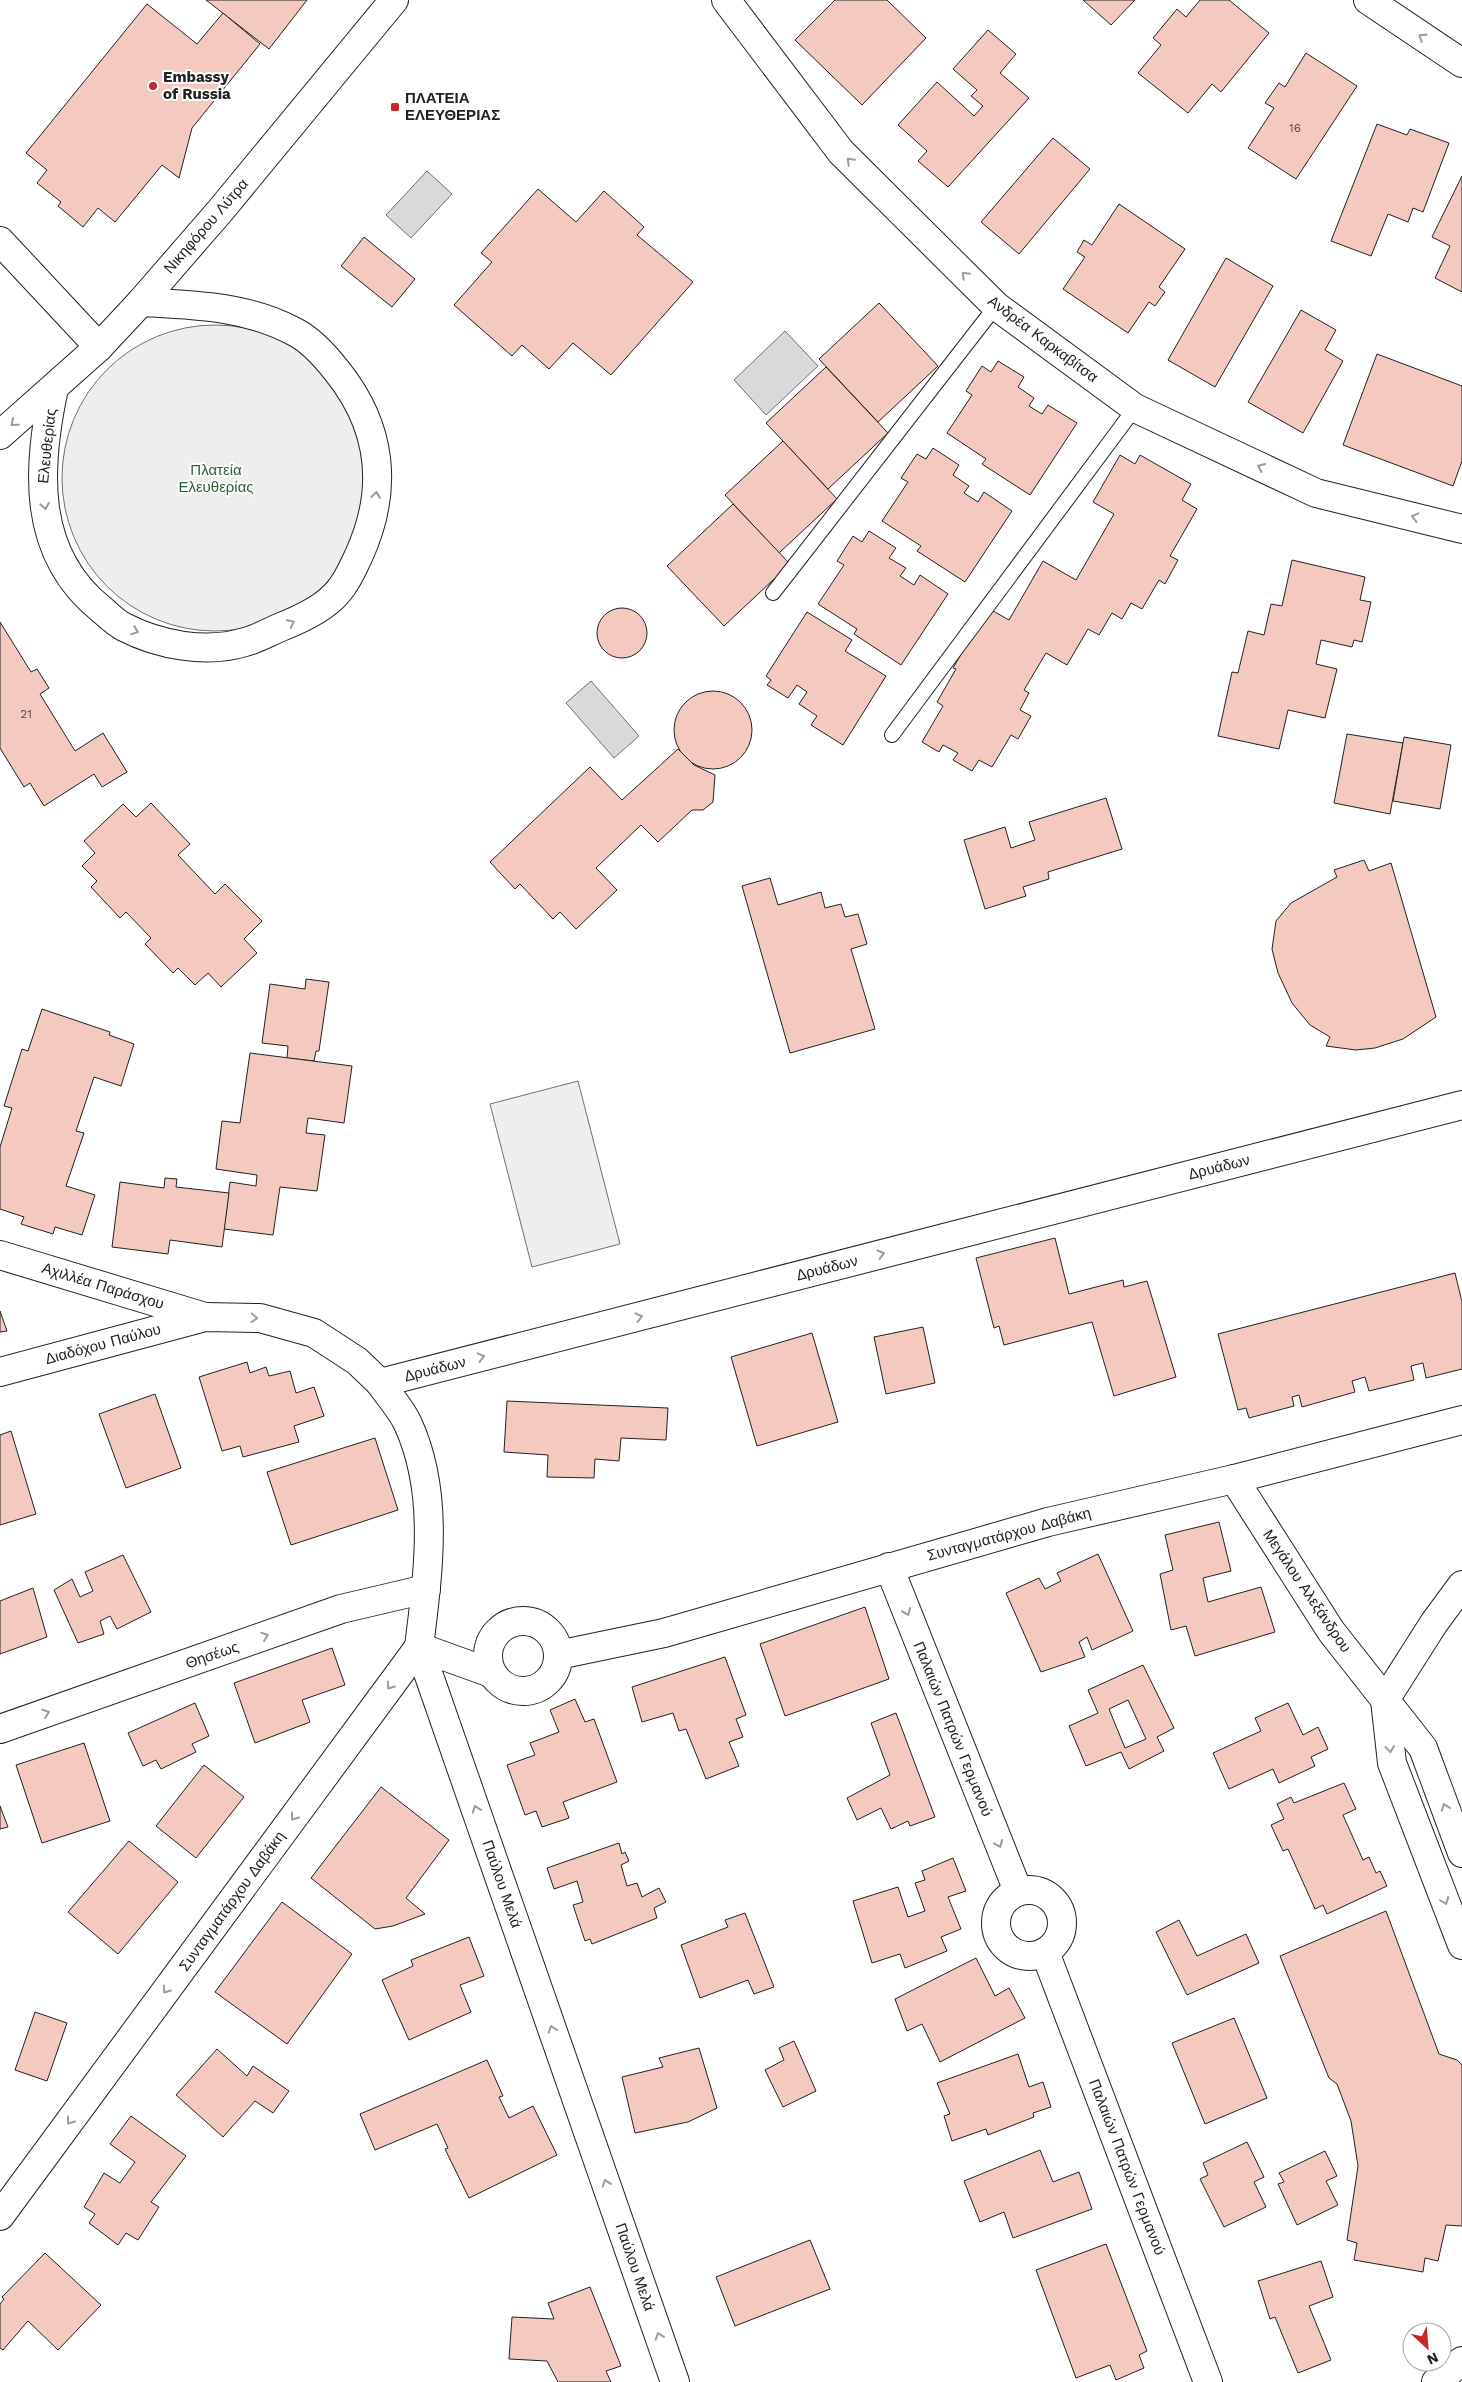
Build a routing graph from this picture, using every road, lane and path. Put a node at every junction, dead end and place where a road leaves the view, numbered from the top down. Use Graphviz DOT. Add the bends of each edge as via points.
graph roads {
  1 [pos="394,0"];
  2 [pos="726,0"];
  3 [pos="1368,0"];
  4 [pos="1462,63"];
  5 [pos="0,241"];
  6 [pos="141,302"];
  7 [pos="996,306"];
  8 [pos="99,347"];
  9 [pos="54,388"];
  10 [pos="1135,408"];
  11 [pos="0,435"];
  12 [pos="1462,529"];
  13 [pos="773,593"];
  14 [pos="892,735"];
  15 [pos="1462,1105"];
  16 [pos="0,1255"];
  17 [pos="205,1317"];
  18 [pos="0,1372"];
  19 [pos="380,1383"];
  20 [pos="1462,1420"];
  21 [pos="1234,1479"];
  22 [pos="888,1567"];
  23 [pos="1462,1585"];
  24 [pos="426,1589"];
  25 [pos="419,1647"];
  26 [pos="558,1656"];
  27 [pos="491,1672"];
  28 [pos="1385,1700"];
  29 [pos="0,1729"];
  30 [pos="1462,1853"];
  31 [pos="1018,1891"];
  32 [pos="1462,1945"];
  33 [pos="1045,1952"];
  34 [pos="0,2216"];
  35 [pos="1462,2361"];
  36 [pos="675,2382"];
  37 [pos="1208,2382"];
  38 [pos="1436,2382"];
  1 -- 6 [label="street, Νικηφόρου Λύτρα"];
  7 -- 2 [label="street, Ανδρέα Καρκαβίτσα, one-way" via="841,152"];
  4 -- 3 [label="street, one-way"];
  5 -- 8 [label="street"];
  6 -- 8 [label="street, Νικηφόρου Λύτρα"];
  9 -- 6 [label="street, Ελευθερίας, one-way" via="46,424 42,488 51,539 66,573 86,597 122,626 164,642 208,648 244,642 292,623 331,600 349,575 368,534 376,500 378,474 374,446 361,404 353,391 326,357 298,333 270,320 208,305"];
  7 -- 10 [label="street, Ανδρέα Καρκαβίτσα"];
  7 -- 13 [label="lane"];
  8 -- 9 [label="street, Νικηφόρου Λύτρα"];
  9 -- 11 [label="street, Νικηφόρου Λύτρα, one-way"];
  12 -- 10 [label="street, Ανδρέα Καρκαβίτσα, one-way" via="1316,493"];
  10 -- 14 [label="lane"];
  19 -- 15 [label="street, Δρυάδων, one-way"];
  16 -- 17 [label="street, Αχιλλέα Παράσχου"];
  17 -- 18 [label="street, Διαδόχου Παύλου"];
  17 -- 19 [label="street, one-way" via="260,1318 314,1333 357,1360"];
  19 -- 24 [label="street, Παύλου Μελά" via="407,1422 422,1458 429,1500"];
  20 -- 21 [label="street, Συνταγματάρχου Δαβάκη"];
  21 -- 22 [label="street, Συνταγματάρχου Δαβάκη" via="1048,1522"];
  21 -- 28 [label="street, Μεγάλου Αλεξάνδρου" via="1331,1631"];
  22 -- 26 [label="street, Συνταγματάρχου Δαβάκη" via="664,1633"];
  22 -- 31 [label="street, Παλαιών Πατρών Γερμανού, one-way"];
  23 -- 28 [label="street"];
  24 -- 25 [label="street, Παύλου Μελά"];
  29 -- 24 [label="street, Θησέως, one-way" via="341,1609"];
  25 -- 27 [label="street"];
  25 -- 34 [label="street, Συνταγματάρχου Δαβάκη, one-way"];
  36 -- 25 [label="street, Παύλου Μελά, one-way"];
  26 -- 27 [label="street" via="555,1671 545,1684 531,1691 516,1691 501,1685"];
  26 -- 27 [label="street" via="555,1642 547,1630 521,1621 496,1633 489,1645 487,1659"];
  30 -- 28 [label="street, Μεγάλου Αλεξάνδρου, one-way" via="1423,1748"];
  28 -- 32 [label="street, one-way" via="1392,1763"];
  31 -- 33 [label="street" via="1040,1891 1057,1904 1062,1925 1054,1945"];
  31 -- 33 [label="street" via="1000,1904 996,1915 998,1937 1004,1946 1018,1954 1034,1956"];
  33 -- 37 [label="street, Παλαιών Πατρών Γερμανού"];
  35 -- 38 [label="street"];
}
